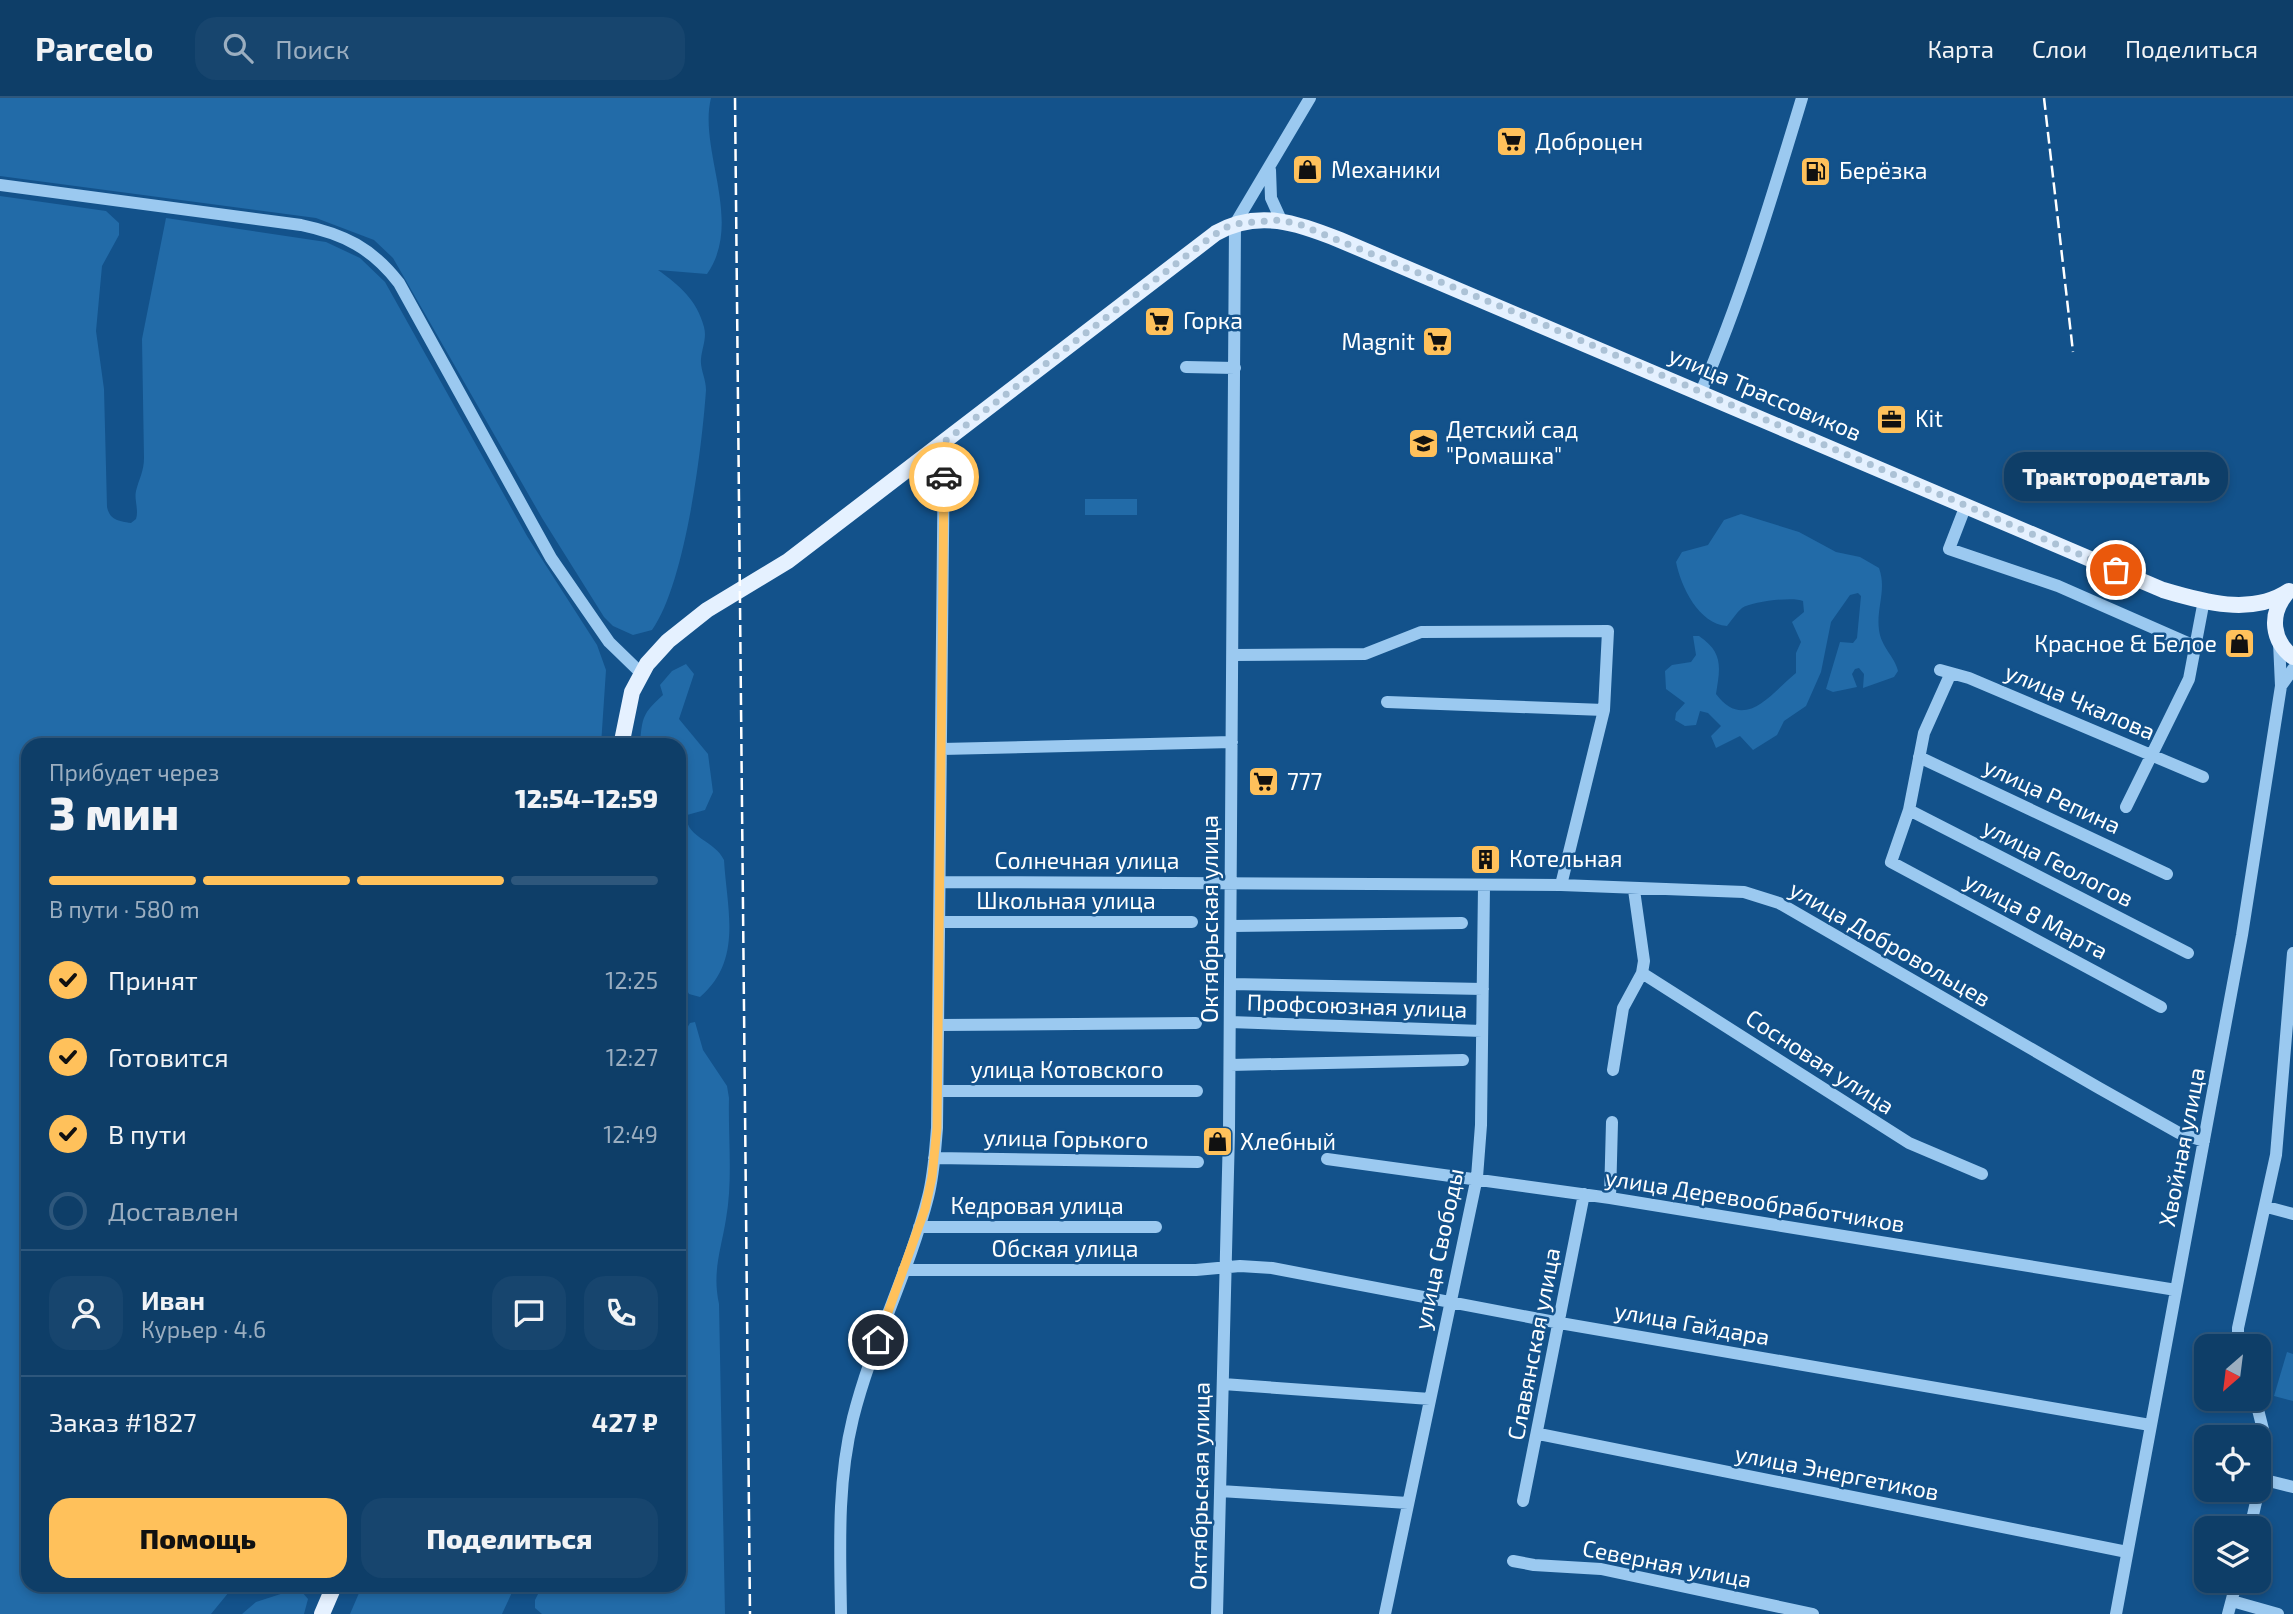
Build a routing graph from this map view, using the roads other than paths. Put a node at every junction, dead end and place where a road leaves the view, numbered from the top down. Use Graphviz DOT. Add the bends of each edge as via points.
graph roads {
  1 [pos="1310,98"];
  2 [pos="1802,98"];
  3 [pos="1270,167"];
  4 [pos="0,185"];
  5 [pos="1281,220"];
  6 [pos="1235,224"];
  7 [pos="1186,367"];
  8 [pos="1235,368"];
  9 [pos="1701,392"];
  10 [pos="944,442"];
  11 [pos="1966,505"];
  12 [pos="2291,589"];
  13 [pos="2204,600"];
  14 [pos="2232,604"];
  15 [pos="2277,636"];
  16 [pos="2197,647"];
  17 [pos="1233,655"];
  18 [pos="2293,657"];
  19 [pos="2293,669"];
  20 [pos="642,674"];
  21 [pos="2281,686"];
  22 [pos="1387,702"];
  23 [pos="1604,710"];
  24 [pos="622,738"];
  25 [pos="1232,742"];
  26 [pos="942,749"];
  27 [pos="2150,755"];
  28 [pos="1919,757"];
  29 [pos="2203,777"];
  30 [pos="2126,807"];
  31 [pos="1909,810"];
  32 [pos="2167,874"];
  33 [pos="941,881"];
  34 [pos="1231,883"];
  35 [pos="1561,885"];
  36 [pos="1484,886"];
  37 [pos="1634,890"];
  38 [pos="941,922"];
  39 [pos="1192,922"];
  40 [pos="1462,923"];
  41 [pos="1232,926"];
  42 [pos="2188,953"];
  43 [pos="2293,953"];
  44 [pos="1642,973"];
  45 [pos="1230,984"];
  46 [pos="1483,989"];
  47 [pos="2161,1007"];
  48 [pos="1230,1022"];
  49 [pos="1196,1023"];
  50 [pos="939,1025"];
  51 [pos="1482,1031"];
  52 [pos="1463,1060"];
  53 [pos="1230,1065"];
  54 [pos="1614,1070"];
  55 [pos="938,1091"];
  56 [pos="1197,1091"];
  57 [pos="1612,1122"];
  58 [pos="2204,1141"];
  59 [pos="934,1158"];
  60 [pos="1327,1159"];
  61 [pos="1198,1161"];
  62 [pos="1982,1174"];
  63 [pos="1477,1177"];
  64 [pos="1584,1194"];
  65 [pos="1611,1198"];
  66 [pos="2267,1207"];
  67 [pos="2293,1214"];
  68 [pos="919,1227"];
  69 [pos="1156,1227"];
  70 [pos="1226,1267"];
  71 [pos="904,1270"];
  72 [pos="2176,1290"];
  73 [pos="1450,1302"];
  74 [pos="1560,1323"];
  75 [pos="2238,1334"];
  76 [pos="1223,1384"];
  77 [pos="1430,1399"];
  78 [pos="2150,1425"];
  79 [pos="1539,1434"];
  80 [pos="2271,1487"];
  81 [pos="2293,1488"];
  82 [pos="1220,1491"];
  83 [pos="1523,1502"];
  84 [pos="1408,1503"];
  85 [pos="2127,1552"];
  86 [pos="1513,1561"];
  87 [pos="331,1592"];
  88 [pos="2230,1608"];
  89 [pos="322,1614"];
  90 [pos="841,1614"];
  91 [pos="1217,1614"];
  92 [pos="1385,1614"];
  93 [pos="1813,1614"];
  94 [pos="2116,1614"];
  95 [pos="2278,1614"];
  1 -- 3 [label="street"];
  2 -- 9 [label="street" via="1767,212"];
  3 -- 5 [label="street" via="1271,198"];
  3 -- 6 [label="street"];
  4 -- 20 [label="street" via="301,225 344,237 375,255 399,283 578,600 615,649"];
  5 -- 6 [label="main road"];
  5 -- 9 [label="main road, улица Трассовиков" via="1340,240"];
  6 -- 8 [label="street, Октябрьская улица"];
  6 -- 10 [label="main road" via="1216,233"];
  7 -- 8 [label="street"];
  8 -- 17 [label="street, Октябрьская улица"];
  9 -- 11 [label="main road, улица Трассовиков"];
  10 -- 20 [label="main road" via="774,572 695,619 661,647"];
  10 -- 26 [label="street"];
  11 -- 13 [label="main road, улица Трассовиков" via="2163,590"];
  11 -- 16 [label="street" via="1949,549 2058,586"];
  12 -- 14 [label="main road" via="2267,603"];
  12 -- 15 [label="main road" via="2277,609"];
  13 -- 14 [label="main road, улица Трассовиков"];
  13 -- 16 [label="street"];
  14 -- 15 [label="main road" via="2265,619"];
  15 -- 18 [label="main road"];
  15 -- 21 [label="street, Хвойная улица"];
  16 -- 27 [label="street" via="2189,679"];
  17 -- 23 [label="street" via="1365,654 1421,632 1608,631"];
  17 -- 25 [label="street, Октябрьская улица"];
  19 -- 21 [label="street"];
  20 -- 24 [label="main road" via="629,702"];
  21 -- 58 [label="street, Хвойная улица"];
  22 -- 23 [label="street"];
  23 -- 35 [label="street"];
  25 -- 26 [label="street"];
  25 -- 34 [label="street, Октябрьская улица"];
  26 -- 33 [label="street"];
  27 -- 28 [label="street, улица Чкалова" via="1969,678 1945,673"];
  27 -- 29 [label="street, улица Чкалова"];
  27 -- 30 [label="street"];
  28 -- 31 [label="street"];
  28 -- 32 [label="street, улица Репина"];
  31 -- 42 [label="street, улица Геологов"];
  31 -- 47 [label="street, улица 8 Марта" via="1891,862"];
  33 -- 34 [label="street, Солнечная улица"];
  33 -- 38 [label="street"];
  34 -- 36 [label="street, Солнечная улица"];
  34 -- 41 [label="street, Октябрьская улица"];
  35 -- 36 [label="street, улица Добровольцев"];
  35 -- 37 [label="street, улица Добровольцев"];
  36 -- 46 [label="street, улица Свободы"];
  37 -- 44 [label="street" via="1643,935"];
  37 -- 58 [label="street, улица Добровольцев" via="1744,892 1779,903 2145,1114"];
  38 -- 39 [label="street, Школьная улица"];
  38 -- 50 [label="street"];
  40 -- 41 [label="street"];
  41 -- 45 [label="street, Октябрьская улица"];
  43 -- 66 [label="street" via="2282,1104"];
  44 -- 54 [label="street" via="1623,1008"];
  44 -- 62 [label="street, Сосновая улица" via="1909,1143"];
  45 -- 46 [label="street, Профсоюзная улица"];
  45 -- 48 [label="street, Октябрьская улица"];
  46 -- 51 [label="street, улица Свободы"];
  48 -- 51 [label="street, Профсоюзная улица"];
  48 -- 53 [label="street, Октябрьская улица"];
  49 -- 50 [label="street"];
  50 -- 55 [label="street"];
  51 -- 63 [label="street, улица Свободы"];
  52 -- 53 [label="street"];
  53 -- 70 [label="street, Октябрьская улица"];
  55 -- 56 [label="street, улица Котовского"];
  55 -- 59 [label="street"];
  57 -- 65 [label="street"];
  58 -- 72 [label="street, Хвойная улица"];
  59 -- 61 [label="street, улица Горького"];
  59 -- 68 [label="street"];
  60 -- 63 [label="street, улица Деревообработчиков"];
  63 -- 64 [label="street, улица Деревообработчиков"];
  63 -- 73 [label="street, улица Свободы"];
  64 -- 65 [label="street, улица Деревообработчиков"];
  64 -- 74 [label="street, Славянская улица"];
  65 -- 72 [label="street, улица Деревообработчиков"];
  66 -- 67 [label="street"];
  66 -- 75 [label="street"];
  68 -- 69 [label="street, Кедровая улица"];
  68 -- 71 [label="street"];
  70 -- 71 [label="street, Обская улица"];
  70 -- 73 [label="street, улица Гайдара" via="1272,1268"];
  70 -- 76 [label="street, Октябрьская улица"];
  71 -- 90 [label="street" via="869,1363 848,1440 840,1499"];
  72 -- 78 [label="street, Хвойная улица"];
  73 -- 74 [label="street, улица Гайдара"];
  73 -- 77 [label="street, улица Свободы"];
  74 -- 78 [label="street, улица Гайдара"];
  74 -- 79 [label="street, Славянская улица"];
  76 -- 77 [label="street"];
  76 -- 82 [label="street, Октябрьская улица"];
  77 -- 84 [label="street, улица Свободы"];
  78 -- 85 [label="street, Хвойная улица"];
  79 -- 83 [label="street, Славянская улица"];
  79 -- 85 [label="street, улица Энергетиков"];
  80 -- 81 [label="street"];
  82 -- 84 [label="street"];
  82 -- 91 [label="street, Октябрьская улица"];
  84 -- 92 [label="street, улица Свободы"];
  85 -- 94 [label="street, Хвойная улица"];
  86 -- 93 [label="street, Северная улица" via="1601,1569"];
  87 -- 89 [label="main road"];
  88 -- 95 [label="street"];
}
